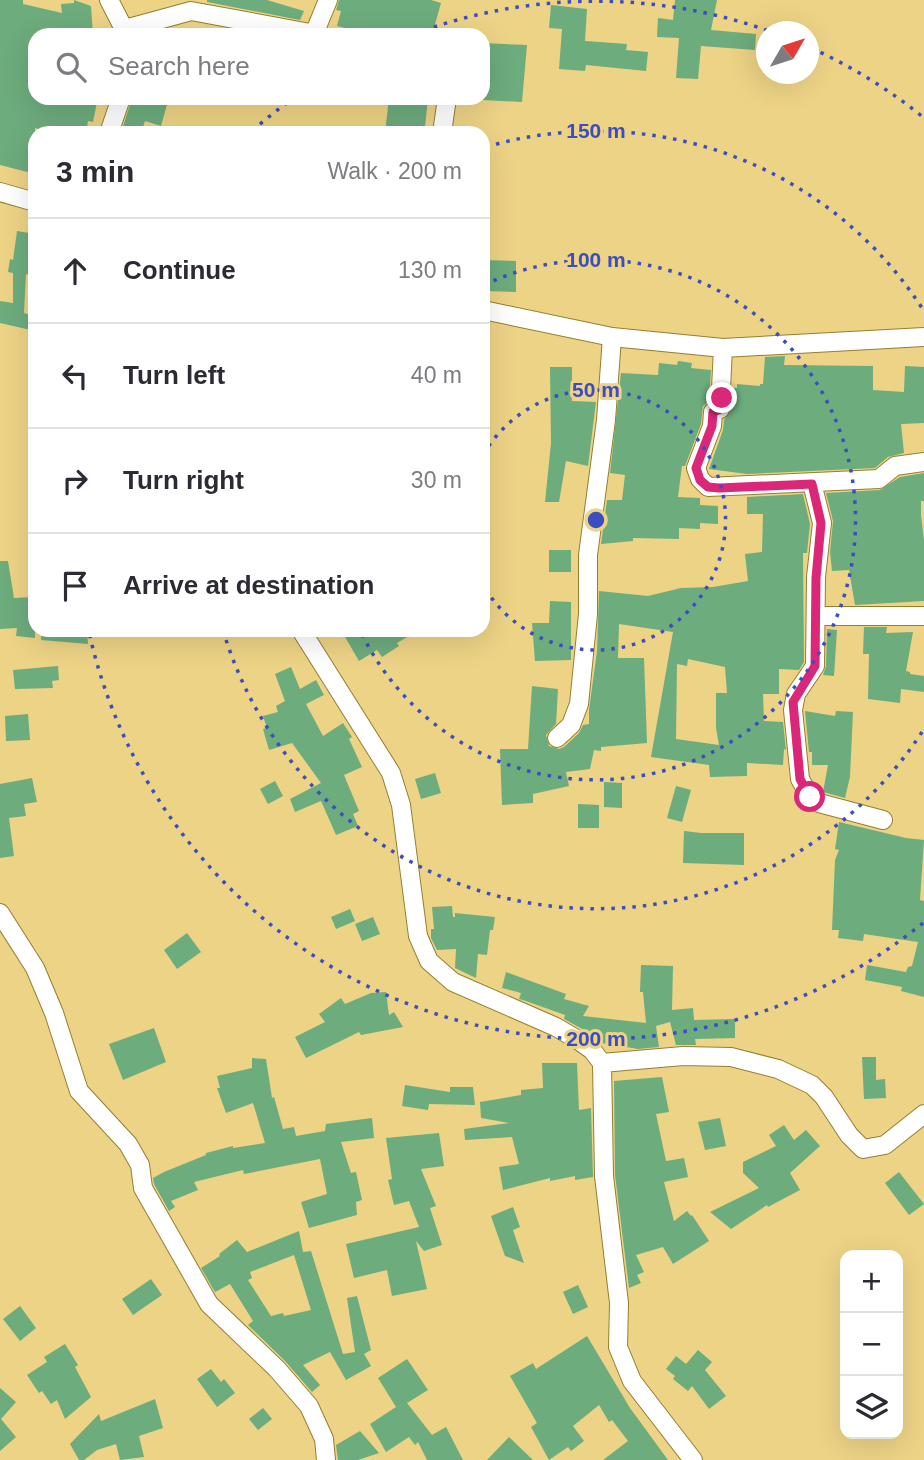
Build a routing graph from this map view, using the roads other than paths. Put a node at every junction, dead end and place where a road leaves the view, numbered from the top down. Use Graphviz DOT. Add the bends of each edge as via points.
graph roads {
  1 [pos="109,0"];
  2 [pos="328,0"];
  3 [pos="124,28"];
  4 [pos="138,28"];
  5 [pos="282,28"];
  6 [pos="316,28"];
  7 [pos="118,105"];
  8 [pos="446,105"];
  9 [pos="111,126"];
  10 [pos="443,126"];
  11 [pos="0,192"];
  12 [pos="28,200"];
  13 [pos="490,311"];
  14 [pos="612,337"];
  15 [pos="924,337"];
  16 [pos="723,348"];
  17 [pos="924,462"];
  18 [pos="812,484"];
  19 [pos="817,616"];
  20 [pos="924,616"];
  21 [pos="306,637"];
  22 [pos="557,738"];
  23 [pos="883,820"];
  24 [pos="2,920"];
  25 [pos="602,1063"];
  26 [pos="924,1114"];
  27 [pos="326,1460"];
  28 [pos="693,1460"];
  1 -- 3 [label="street"];
  2 -- 6 [label="street"];
  4 -- 5 [label="street" via="191,11"];
  7 -- 9 [label="street"];
  8 -- 10 [label="street"];
  11 -- 12 [label="street"];
  13 -- 14 [label="street"];
  14 -- 16 [label="street"];
  14 -- 22 [label="street" via="588,555 588,614 579,704 571,725"];
  15 -- 16 [label="street"];
  16 -- 18 [label="street" via="720,409 713,412 696,468 700,480 719,488"];
  17 -- 18 [label="street" via="895,466 879,479"];
  18 -- 19 [label="street" via="821,523"];
  19 -- 20 [label="street"];
  19 -- 23 [label="street" via="815,666 793,702 800,779 819,803"];
  21 -- 25 [label="street" via="391,773 401,805 418,936 429,961 453,982 556,1027 592,1050"];
  24 -- 27 [label="street" via="35,968 79,1091 128,1144 140,1165 143,1188 209,1304 309,1406 324,1439"];
  25 -- 26 [label="street" via="731,1057 778,1069 812,1085 863,1149 885,1145"];
  25 -- 28 [label="street" via="604,1176 618,1303 618,1346 632,1381"];
}
